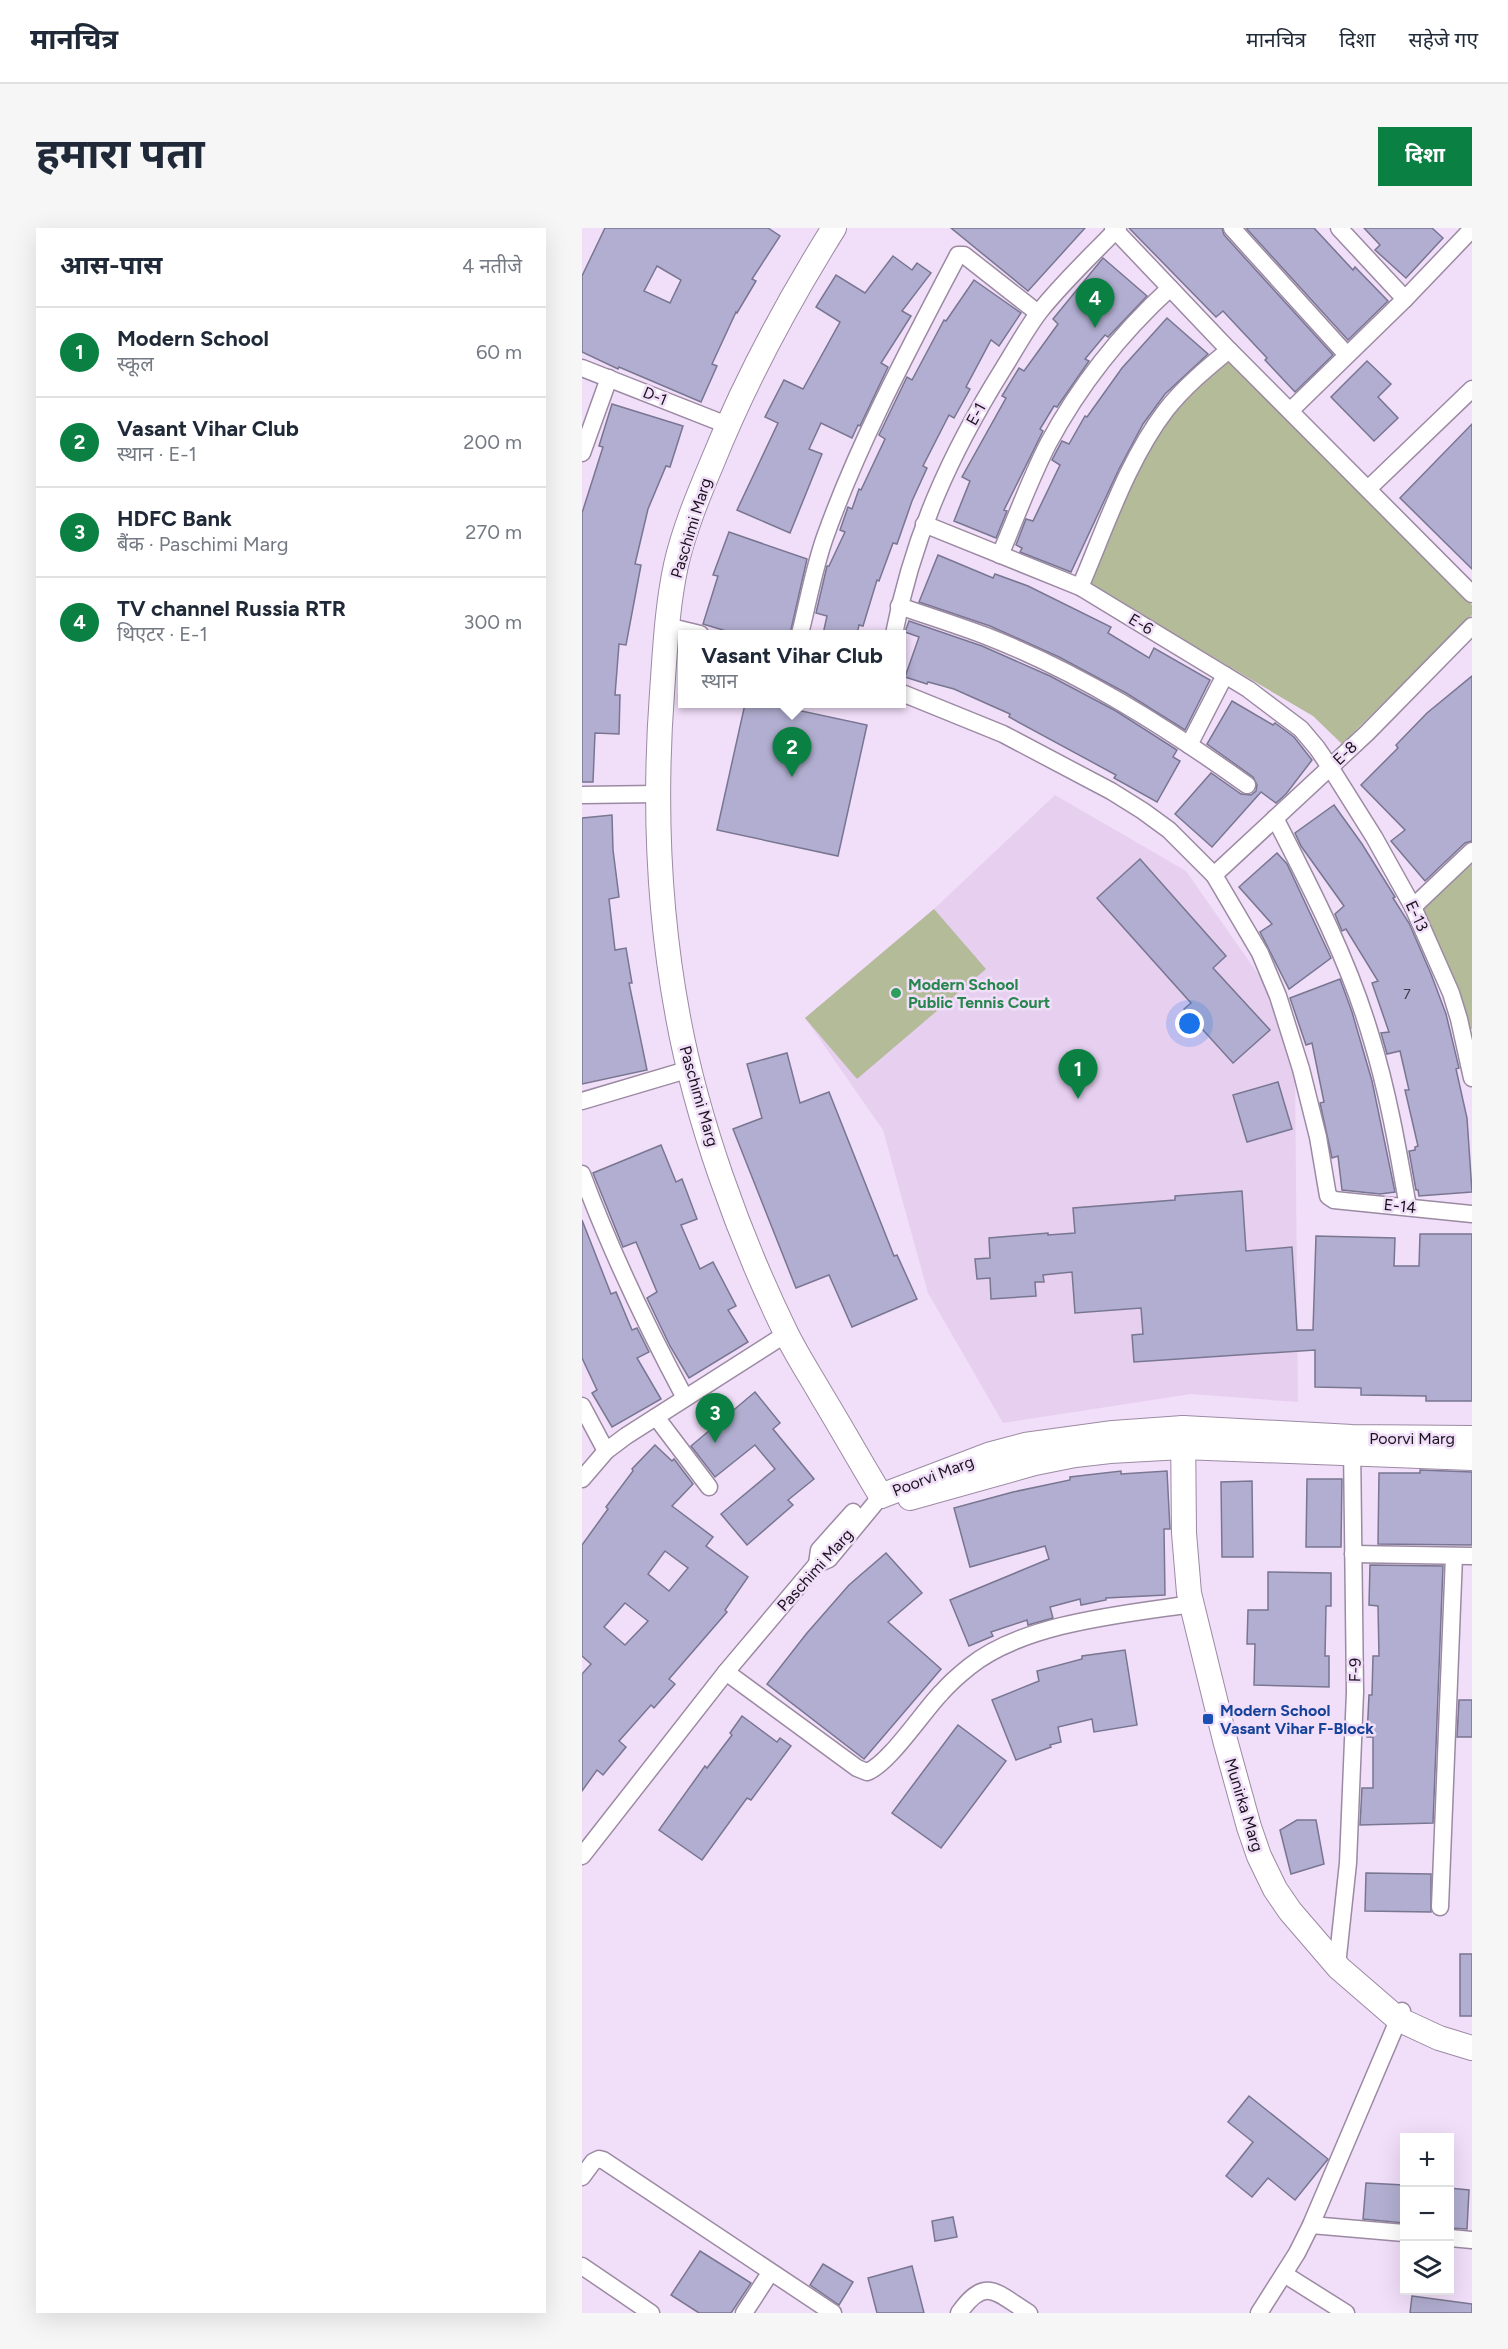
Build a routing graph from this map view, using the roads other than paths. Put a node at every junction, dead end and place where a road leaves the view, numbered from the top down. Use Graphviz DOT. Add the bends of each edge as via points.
graph roads {
  1 [pos="834,228"];
  2 [pos="1233,228"];
  3 [pos="1339,228"];
  4 [pos="1116,229"];
  5 [pos="1462,232"];
  6 [pos="1170,288"];
  7 [pos="1405,299"];
  8 [pos="1038,313"];
  9 [pos="1229,350"];
  10 [pos="1347,355"];
  11 [pos="582,368"];
  12 [pos="609,378"];
  13 [pos="1472,389"];
  14 [pos="1290,411"];
  15 [pos="727,425"];
  16 [pos="582,453"];
  17 [pos="1369,488"];
  18 [pos="924,524"];
  19 [pos="1000,555"];
  20 [pos="1080,587"];
  21 [pos="1472,594"];
  22 [pos="900,606"];
  23 [pos="667,626"];
  24 [pos="1472,626"];
  25 [pos="684,630"];
  26 [pos="801,630"];
  27 [pos="895,630"];
  28 [pos="1225,675"];
  29 [pos="906,695"];
  30 [pos="1189,745"];
  31 [pos="1330,767"];
  32 [pos="1247,785"];
  33 [pos="657,794"];
  34 [pos="582,795"];
  35 [pos="1275,818"];
  36 [pos="1472,851"];
  37 [pos="1214,875"];
  38 [pos="1413,907"];
  39 [pos="1469,1046"];
  40 [pos="690,1069"];
  41 [pos="1472,1078"];
  42 [pos="582,1101"];
  43 [pos="582,1174"];
  44 [pos="1408,1207"];
  45 [pos="1472,1214"];
  46 [pos="786,1334"];
  47 [pos="685,1398"];
  48 [pos="582,1406"];
  49 [pos="656,1417"];
  50 [pos="1188,1438"];
  51 [pos="1472,1438"];
  52 [pos="1352,1446"];
  53 [pos="606,1451"];
  54 [pos="1472,1458"];
  55 [pos="582,1479"];
  56 [pos="709,1487"];
  57 [pos="878,1491"];
  58 [pos="1353,1554"];
  59 [pos="1472,1556"];
  60 [pos="1454,1557"];
  61 [pos="1192,1604"];
  62 [pos="726,1672"];
  63 [pos="582,1856"];
  64 [pos="1440,1907"];
  65 [pos="1338,1956"];
  66 [pos="1400,2015"];
  67 [pos="1472,2035"];
  68 [pos="1472,2048"];
  69 [pos="582,2177"];
  70 [pos="1311,2225"];
  71 [pos="1400,2234"];
  72 [pos="1454,2238"];
  73 [pos="1472,2240"];
  74 [pos="582,2266"];
  75 [pos="770,2273"];
  76 [pos="1284,2274"];
  77 [pos="651,2313"];
  78 [pos="744,2313"];
  79 [pos="832,2313"];
  80 [pos="959,2313"];
  81 [pos="1029,2313"];
  82 [pos="1259,2313"];
  83 [pos="1346,2313"];
  1 -- 15 [label="main road, Paschimi Marg" via="775,328"];
  2 -- 10 [label="street"];
  3 -- 7 [label="street"];
  4 -- 6 [label="street"];
  4 -- 8 [label="street, E-1"];
  5 -- 7 [label="street"];
  6 -- 9 [label="street"];
  6 -- 19 [label="street" via="1118,339 1075,397 1047,446"];
  7 -- 10 [label="street"];
  8 -- 18 [label="street, E-1" via="961,441"];
  8 -- 26 [label="street" via="964,255 958,255 840,496 819,557"];
  9 -- 14 [label="street"];
  9 -- 20 [label="street" via="1174,401 1150,433"];
  10 -- 14 [label="street"];
  11 -- 12 [label="street, D-1"];
  12 -- 15 [label="street, D-1"];
  12 -- 16 [label="street"];
  13 -- 17 [label="street"];
  14 -- 17 [label="street"];
  15 -- 23 [label="main road, Paschimi Marg" via="695,503 677,563"];
  17 -- 21 [label="street"];
  18 -- 19 [label="street, E-6"];
  18 -- 22 [label="street, E-1"];
  19 -- 20 [label="street, E-6"];
  20 -- 28 [label="street, E-6"];
  22 -- 27 [label="street, E-1"];
  22 -- 30 [label="street" via="986,636 1057,668"];
  23 -- 25 [label="street"];
  23 -- 33 [label="main road, Paschimi Marg"];
  24 -- 31 [label="street, E-8"];
  28 -- 30 [label="street"];
  28 -- 31 [label="street, E-6" via="1301,729"];
  29 -- 37 [label="street" via="1003,734 1111,791 1168,830"];
  30 -- 32 [label="street"];
  31 -- 35 [label="street, E-8"];
  31 -- 38 [label="street, E-13"];
  33 -- 34 [label="street"];
  33 -- 40 [label="main road, Paschimi Marg" via="666,941"];
  35 -- 37 [label="street, E-8"];
  35 -- 44 [label="street" via="1358,996 1382,1077"];
  36 -- 38 [label="street"];
  37 -- 44 [label="street, E-14" via="1260,953 1278,996 1301,1069 1328,1196 1334,1200"];
  38 -- 39 [label="street, E-13" via="1451,993"];
  39 -- 41 [label="street, E-13"];
  40 -- 42 [label="street"];
  40 -- 46 [label="main road, Paschimi Marg" via="723,1177"];
  43 -- 47 [label="street" via="616,1261"];
  44 -- 45 [label="street, E-14"];
  46 -- 47 [label="street"];
  46 -- 57 [label="main road, Paschimi Marg"];
  47 -- 49 [label="street"];
  48 -- 53 [label="street"];
  49 -- 53 [label="street"];
  49 -- 56 [label="street"];
  50 -- 52 [label="main road, Poorvi Marg"];
  50 -- 57 [label="main road, Poorvi Marg" via="1113,1433 1025,1444"];
  50 -- 61 [label="main road, Munirka Marg" via="1184,1533"];
  50 -- 65 [label="main road, Munirka Marg" via="1198,1593 1260,1833 1284,1892"];
  51 -- 52 [label="main road, Poorvi Marg"];
  52 -- 54 [label="main road, Poorvi Marg"];
  52 -- 58 [label="street, F-9"];
  53 -- 55 [label="street"];
  57 -- 62 [label="street, Paschimi Marg" via="819,1550 817,1564"];
  58 -- 60 [label="street"];
  58 -- 65 [label="street, F-9" via="1356,1657 1351,1797 1346,1902"];
  59 -- 60 [label="street"];
  60 -- 64 [label="street"];
  61 -- 62 [label="street" via="1066,1625 1000,1647 970,1666 942,1692 881,1763 867,1772"];
  61 -- 66 [label="main road, Munirka Marg" via="1249,1827 1271,1881 1290,1911 1338,1968"];
  62 -- 63 [label="street, Paschimi Marg"];
  65 -- 66 [label="main road, Munirka Marg"];
  66 -- 67 [label="main road, Munirka Marg"];
  66 -- 68 [label="main road, Munirka Marg" via="1439,2038"];
  66 -- 70 [label="street"];
  69 -- 75 [label="street" via="593,2162 603,2160"];
  70 -- 71 [label="street"];
  70 -- 76 [label="street"];
  72 -- 73 [label="street"];
  74 -- 77 [label="street"];
  75 -- 78 [label="street"];
  75 -- 79 [label="street"];
  76 -- 82 [label="street"];
  76 -- 83 [label="street"];
  80 -- 81 [label="street" via="970,2298 983,2290 992,2290"];
}
